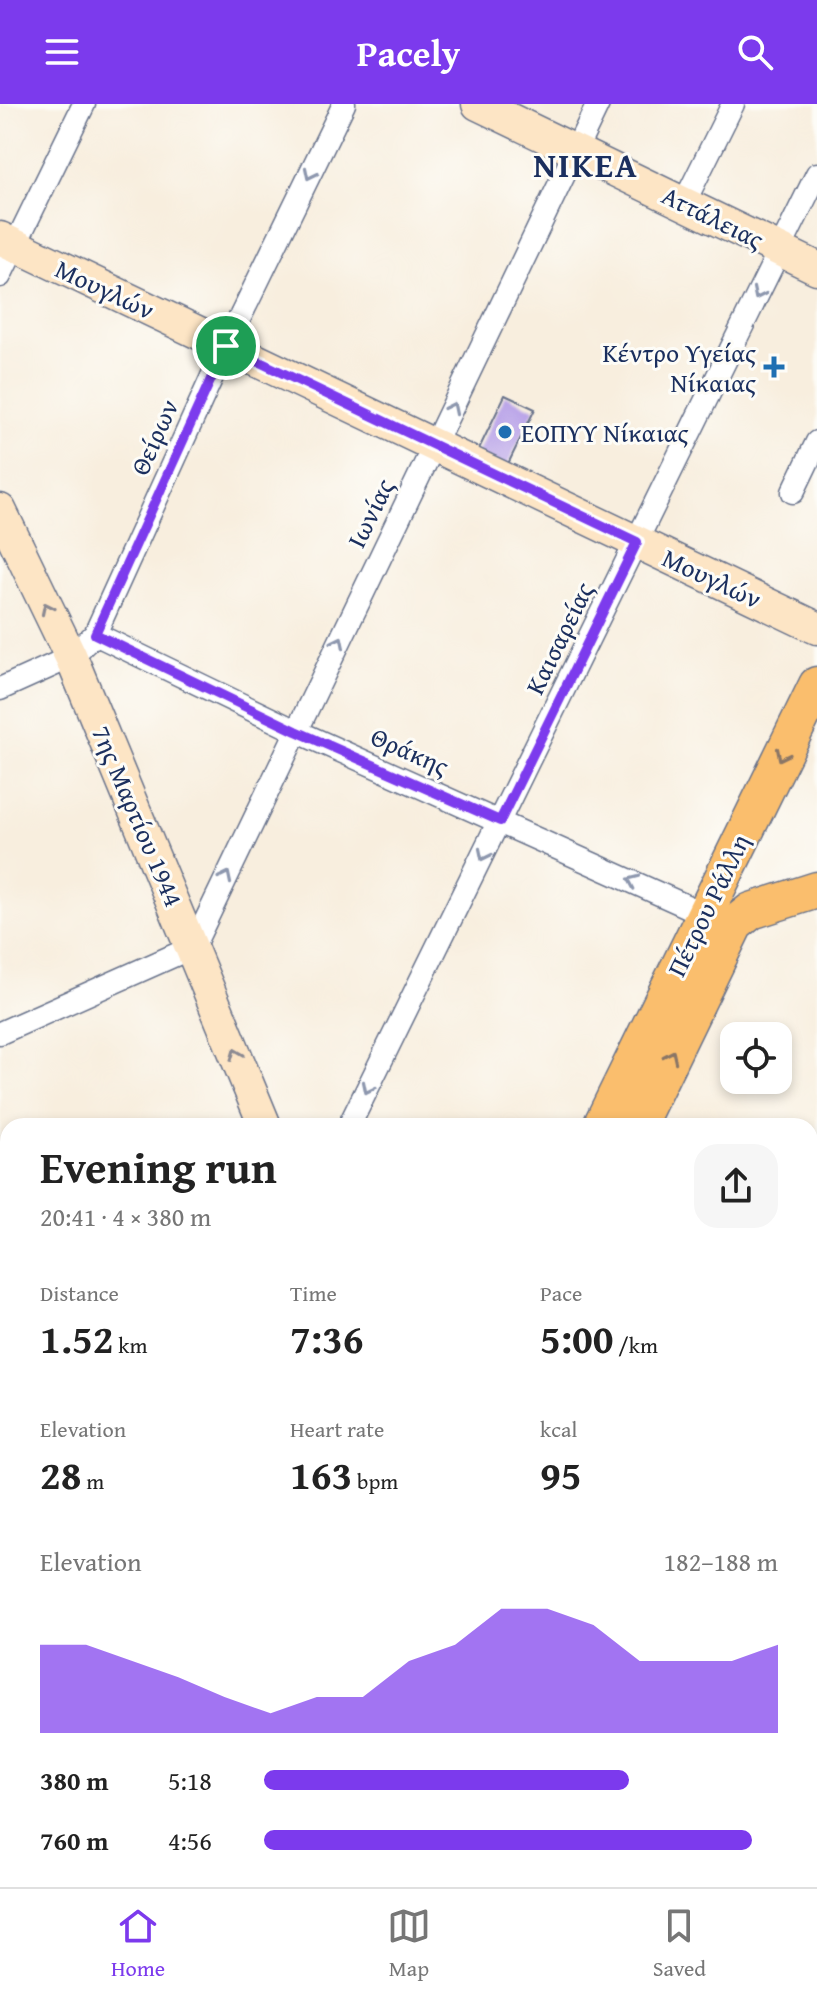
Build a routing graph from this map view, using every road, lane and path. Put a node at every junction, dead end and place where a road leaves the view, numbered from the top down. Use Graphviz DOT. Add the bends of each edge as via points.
graph roads {
  1 [pos="84,104"];
  2 [pos="344,104"];
  3 [pos="478,104"];
  4 [pos="598,104"];
  5 [pos="733,104"];
  6 [pos="576,150"];
  7 [pos="817,174"];
  8 [pos="684,203"];
  9 [pos="7,242"];
  10 [pos="780,250"];
  11 [pos="817,268"];
  12 [pos="0,276"];
  13 [pos="226,346"];
  14 [pos="817,442"];
  15 [pos="434,446"];
  16 [pos="793,492"];
  17 [pos="0,510"];
  18 [pos="637,542"];
  19 [pos="817,628"];
  20 [pos="95,634"];
  21 [pos="71,657"];
  22 [pos="817,685"];
  23 [pos="0,689"];
  24 [pos="296,731"];
  25 [pos="500,821"];
  26 [pos="817,890"];
  27 [pos="704,914"];
  28 [pos="193,947"];
  29 [pos="0,1033"];
  30 [pos="262,1118"];
  31 [pos="353,1118"];
  32 [pos="605,1118"];
  33 [pos="641,1118"];
  1 -- 9 [label="street"];
  2 -- 13 [label="street, Θείρων, one-way"];
  3 -- 6 [label="street, Αττάλειας"];
  4 -- 6 [label="street, Ιωνίας"];
  5 -- 8 [label="street"];
  6 -- 8 [label="street, Αττάλειας"];
  15 -- 6 [label="street, Ιωνίας, one-way"];
  7 -- 10 [label="street, Καισαρείας"];
  8 -- 10 [label="street, Αττάλειας"];
  9 -- 12 [label="street"];
  9 -- 13 [label="street, Μουγλών"];
  10 -- 11 [label="street, Αττάλειας"];
  10 -- 18 [label="street, Καισαρείας, one-way"];
  13 -- 15 [label="street, Μουγλών"];
  13 -- 20 [label="street, Θείρων"];
  14 -- 16 [label="street"];
  15 -- 18 [label="street, Μουγλών"];
  24 -- 15 [label="street, Ιωνίας, one-way"];
  21 -- 17 [label="street, 7ης Μαρτίου 1944, one-way"];
  18 -- 19 [label="street, Μουγλών"];
  18 -- 25 [label="street, Καισαρείας"];
  20 -- 21 [label="street, Θείρων"];
  20 -- 24 [label="street, Θράκης"];
  21 -- 23 [label="street, Θείρων"];
  21 -- 28 [label="street, 7ης Μαρτίου 1944"];
  22 -- 27 [label="main road, Πέτρου Ράλλη, one-way"];
  24 -- 25 [label="street, Θράκης"];
  28 -- 24 [label="street, Ιωνίας, one-way"];
  27 -- 25 [label="street, Θράκης, one-way"];
  25 -- 31 [label="street, Καισαρείας, one-way"];
  33 -- 26 [label="main road, Πέτρου Ράλλη, one-way" via="730,931 751,911"];
  27 -- 32 [label="main road, Πέτρου Ράλλη"];
  28 -- 29 [label="street"];
  30 -- 28 [label="street, 7ης Μαρτίου 1944, one-way"];
}
